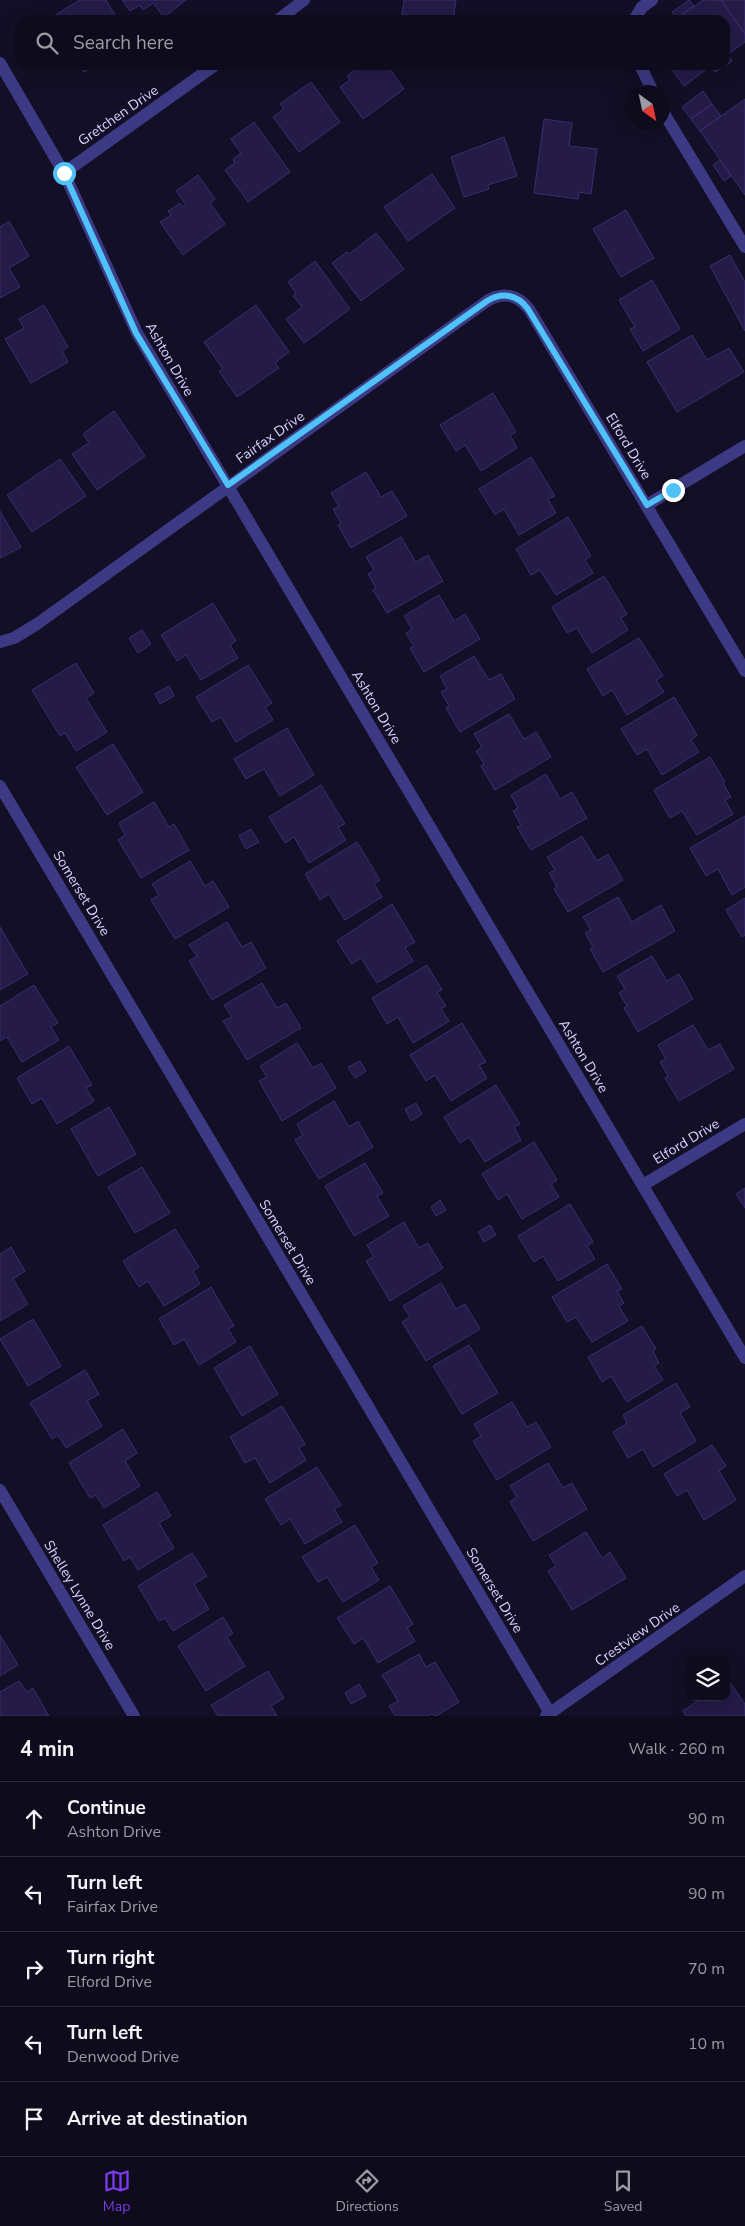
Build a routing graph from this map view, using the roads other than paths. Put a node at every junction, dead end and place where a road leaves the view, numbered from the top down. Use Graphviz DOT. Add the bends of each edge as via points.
graph roads {
  1 [pos="304,0"];
  2 [pos="652,0"];
  3 [pos="284,15"];
  4 [pos="637,15"];
  5 [pos="0,64"];
  6 [pos="208,70"];
  7 [pos="642,70"];
  8 [pos="650,85"];
  9 [pos="670,123"];
  10 [pos="64,173"];
  11 [pos="745,247"];
  12 [pos="511,296"];
  13 [pos="745,446"];
  14 [pos="228,485"];
  15 [pos="647,505"];
  16 [pos="0,642"];
  17 [pos="745,671"];
  18 [pos="0,786"];
  19 [pos="745,1124"];
  20 [pos="643,1185"];
  21 [pos="745,1358"];
  22 [pos="0,1490"];
  23 [pos="745,1576"];
  24 [pos="548,1714"];
  25 [pos="134,1716"];
  1 -- 3 [label="street"];
  2 -- 4 [label="street"];
  5 -- 10 [label="street, Ashton Drive"];
  6 -- 10 [label="street, Gretchen Drive"];
  7 -- 8 [label="street"];
  9 -- 11 [label="street"];
  10 -- 14 [label="street, Ashton Drive" via="136,333"];
  12 -- 14 [label="street, Fairfax Drive" via="487,301"];
  12 -- 15 [label="street, Elford Drive" via="523,302 528,309"];
  13 -- 15 [label="street"];
  14 -- 16 [label="street, Fairfax Drive" via="37,624 14,638"];
  14 -- 20 [label="street, Ashton Drive"];
  15 -- 17 [label="street, Elford Drive"];
  18 -- 24 [label="street, Somerset Drive"];
  19 -- 20 [label="street, Elford Drive"];
  20 -- 21 [label="street, Ashton Drive"];
  22 -- 25 [label="street, Shelley Lynne Drive"];
  23 -- 24 [label="street, Crestview Drive"];
}
